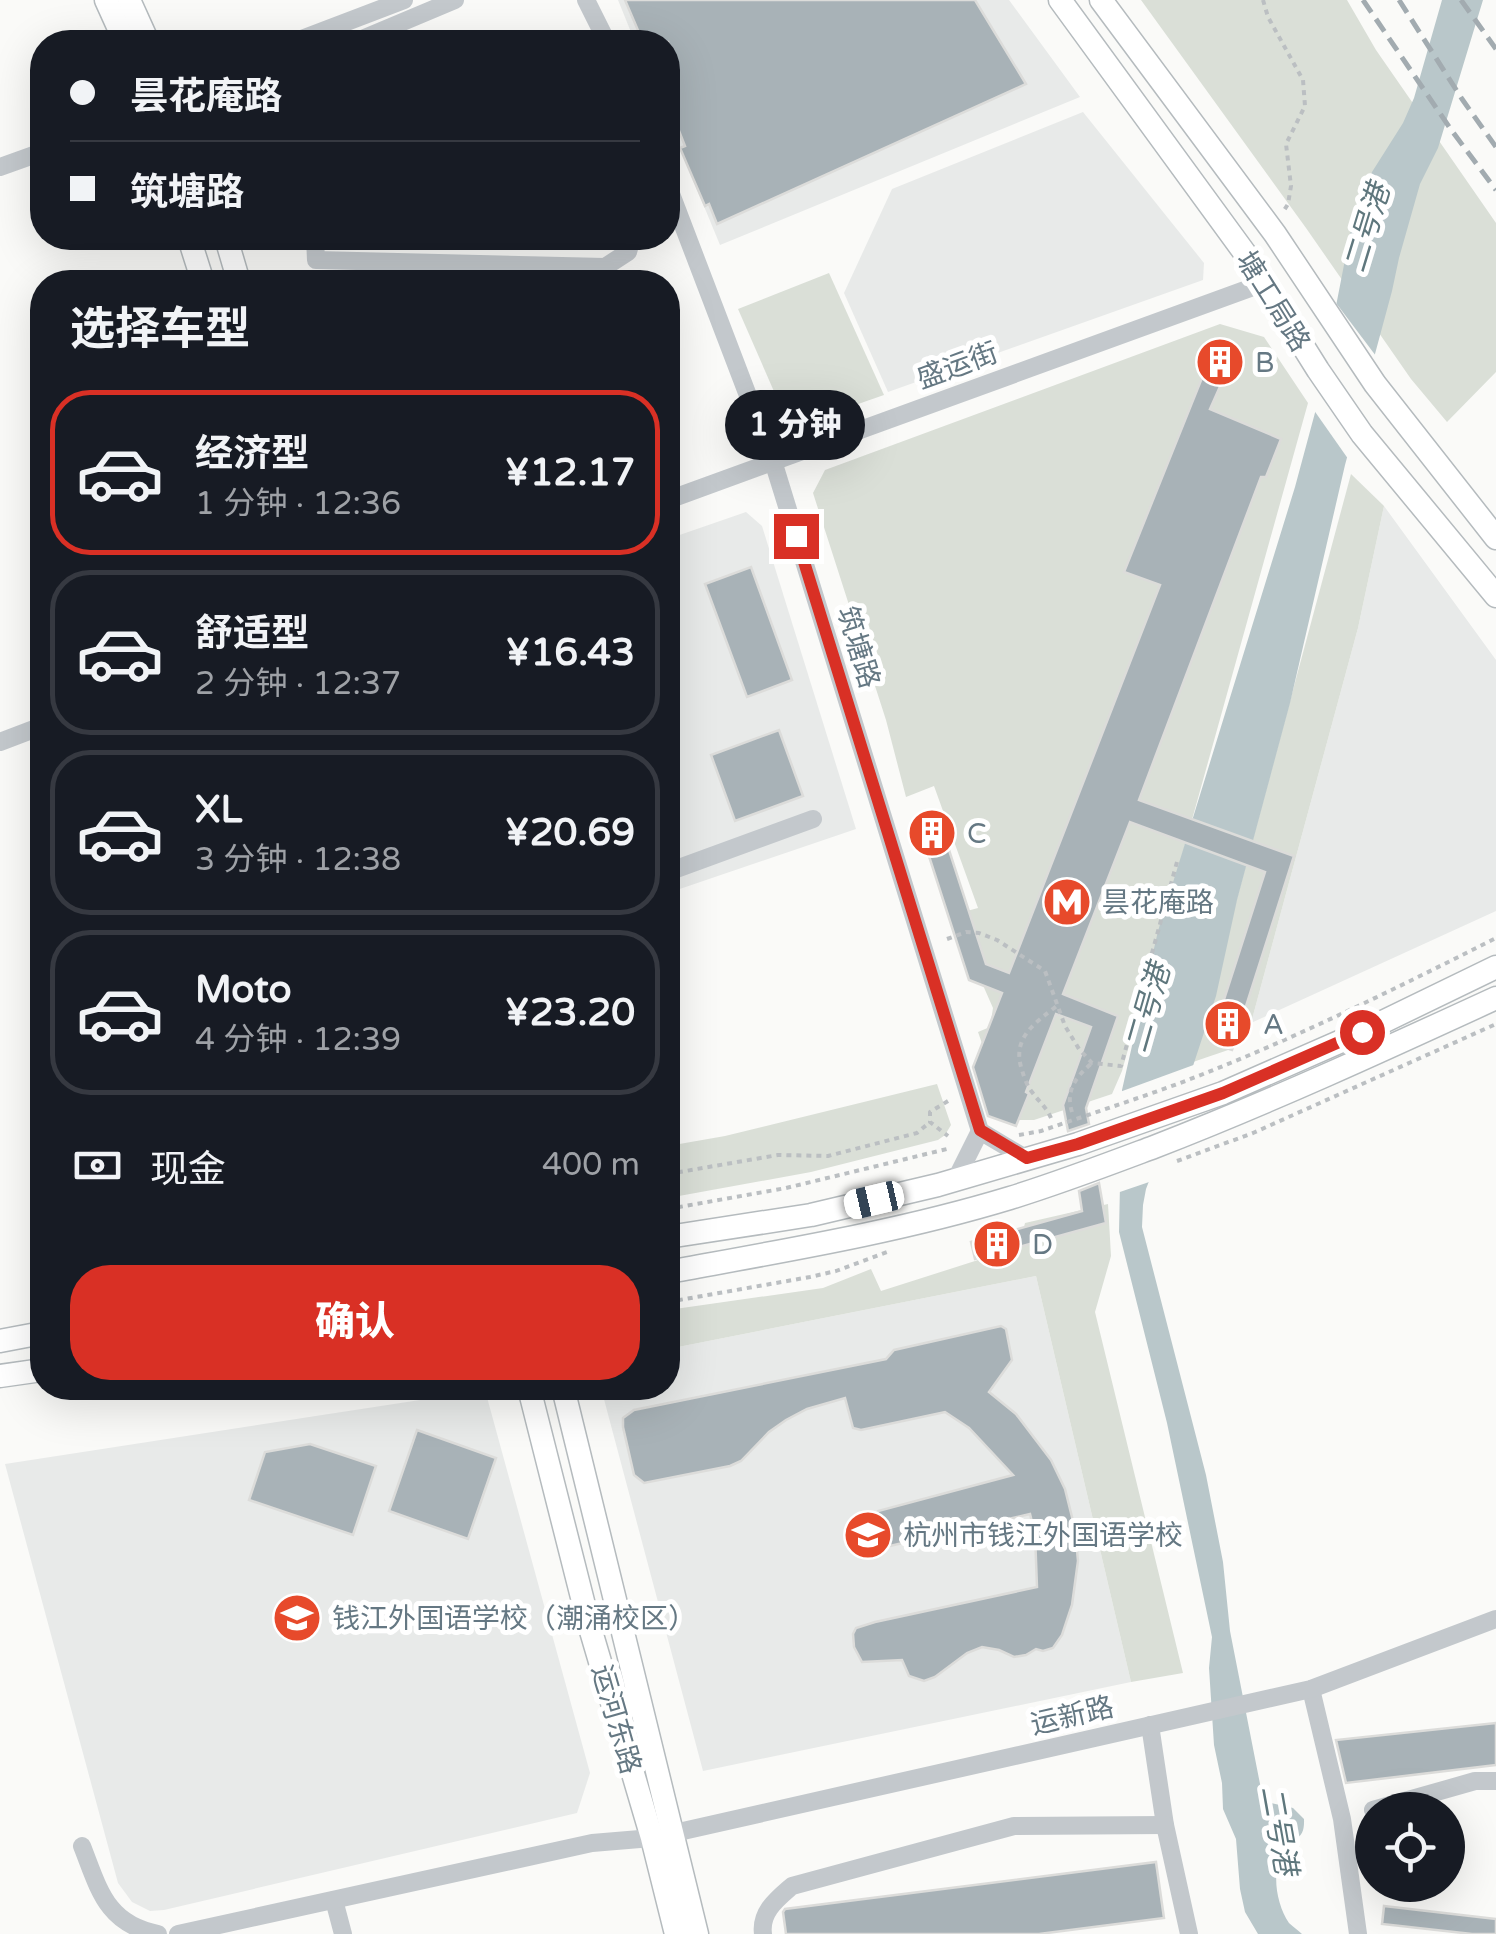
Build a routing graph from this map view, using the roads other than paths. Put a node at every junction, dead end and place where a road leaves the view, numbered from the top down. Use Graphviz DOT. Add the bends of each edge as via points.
graph roads {
  1 [pos="106,0"];
  2 [pos="129,0"];
  3 [pos="404,0"];
  4 [pos="455,0"];
  5 [pos="586,0"];
  6 [pos="1060,0"];
  7 [pos="1101,0"];
  8 [pos="362,7"];
  9 [pos="120,30"];
  10 [pos="143,30"];
  11 [pos="317,30"];
  12 [pos="384,30"];
  13 [pos="601,30"];
  14 [pos="30,157"];
  15 [pos="0,168"];
  16 [pos="680,217"];
  17 [pos="316,250"];
  18 [pos="629,250"];
  19 [pos="1264,283"];
  20 [pos="774,461"];
  21 [pos="680,496"];
  22 [pos="1496,538"];
  23 [pos="1496,596"];
  24 [pos="30,731"];
  25 [pos="0,742"];
  26 [pos="812,819"];
  27 [pos="680,868"];
  28 [pos="1496,967"];
  29 [pos="1496,998"];
  30 [pos="983,1138"];
  31 [pos="1027,1158"];
  32 [pos="956,1179"];
  33 [pos="680,1235"];
  34 [pos="680,1270"];
  35 [pos="30,1335"];
  36 [pos="0,1340"];
  37 [pos="30,1372"];
  38 [pos="0,1376"];
  39 [pos="532,1400"];
  40 [pos="566,1400"];
  41 [pos="1496,1618"];
  42 [pos="1312,1689"];
  43 [pos="1150,1725"];
  44 [pos="1496,1780"];
  45 [pos="1434,1792"];
  46 [pos="1355,1815"];
  47 [pos="1342,1819"];
  48 [pos="1164,1825"];
  49 [pos="663,1835"];
  50 [pos="82,1846"];
  51 [pos="334,1900"];
  52 [pos="158,1934"];
  53 [pos="178,1934"];
  54 [pos="343,1934"];
  55 [pos="676,1934"];
  56 [pos="698,1934"];
  57 [pos="763,1934"];
  58 [pos="1189,1934"];
  59 [pos="1358,1934"];
  1 -- 9 [label="main road"];
  2 -- 10 [label="main road"];
  3 -- 8 [label="street"];
  4 -- 12 [label="street"];
  5 -- 13 [label="street"];
  6 -- 19 [label="main road, 塘工局路"];
  7 -- 22 [label="main road, 塘工局路" via="1275,234 1375,384"];
  8 -- 11 [label="street"];
  14 -- 15 [label="street"];
  16 -- 20 [label="street, 筑塘路"];
  17 -- 18 [label="street" via="316,260 605,267"];
  19 -- 20 [label="street, 盛运街"];
  19 -- 23 [label="main road, 塘工局路" via="1362,434"];
  20 -- 21 [label="street, 盛运街"];
  20 -- 30 [label="street, 筑塘路"];
  24 -- 25 [label="street"];
  26 -- 27 [label="street"];
  28 -- 31 [label="main road" via="1223,1093"];
  29 -- 34 [label="main road" via="1234,1116 1012,1198"];
  30 -- 31 [label="street"];
  30 -- 32 [label="street"];
  31 -- 32 [label="main road"];
  32 -- 33 [label="main road" via="811,1215"];
  35 -- 36 [label="main road"];
  37 -- 38 [label="main road"];
  39 -- 49 [label="main road, 运河东路" via="588,1621"];
  40 -- 49 [label="main road, 运河东路"];
  41 -- 42 [label="street, 运新路"];
  42 -- 43 [label="street, 运新路"];
  42 -- 47 [label="street"];
  43 -- 48 [label="street"];
  43 -- 49 [label="street, 运新路"];
  44 -- 45 [label="street"];
  46 -- 47 [label="street"];
  47 -- 59 [label="street"];
  48 -- 57 [label="street" via="1014,1826 792,1886 770,1904"];
  48 -- 58 [label="street"];
  49 -- 51 [label="street, 运新路" via="592,1842"];
  49 -- 55 [label="main road, 运河东路"];
  49 -- 56 [label="main road, 运河东路"];
  50 -- 52 [label="street" via="111,1910"];
  51 -- 53 [label="street, 运新路"];
  51 -- 54 [label="street"];
}
